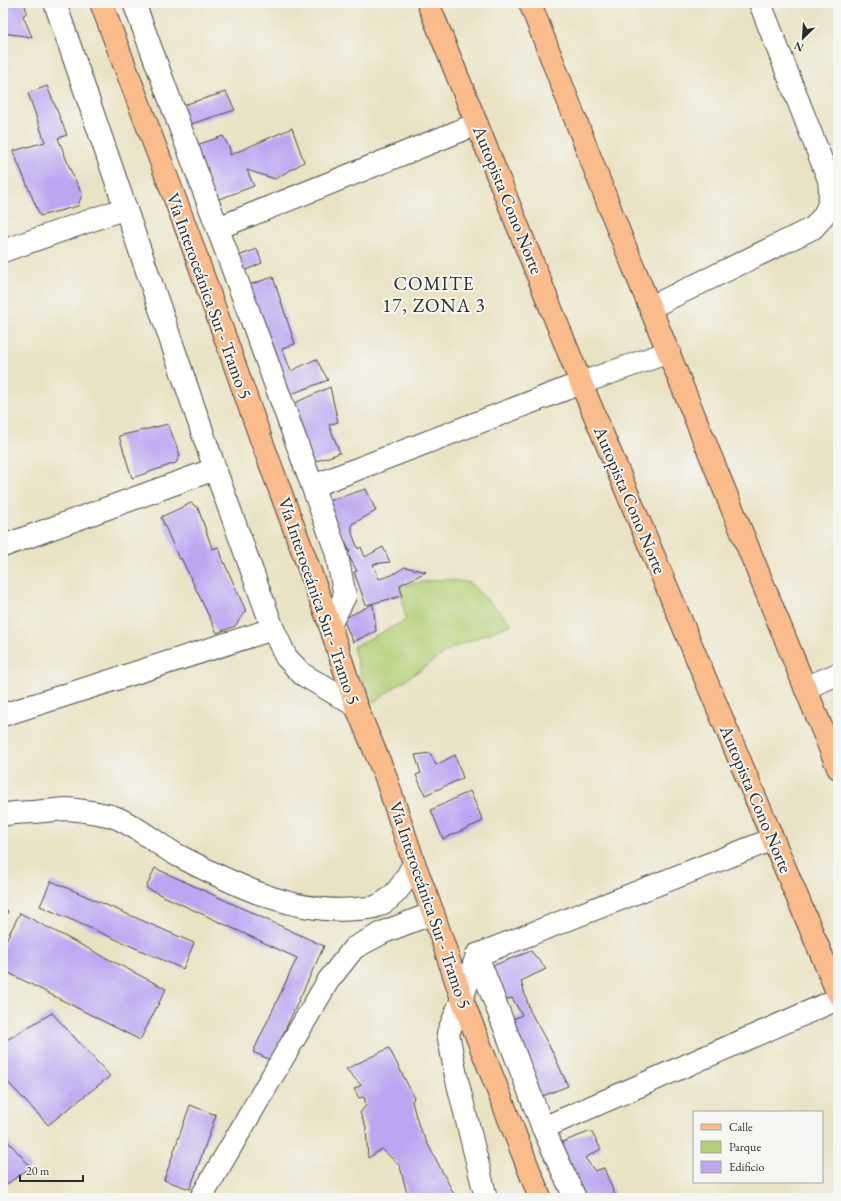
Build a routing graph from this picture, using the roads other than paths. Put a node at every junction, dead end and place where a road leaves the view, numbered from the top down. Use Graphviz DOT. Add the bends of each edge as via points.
graph roads {
  1 [pos="55,3"];
  2 [pos="101,3"];
  3 [pos="134,3"];
  4 [pos="428,3"];
  5 [pos="530,3"];
  6 [pos="760,3"];
  7 [pos="477,124"];
  8 [pos="126,208"];
  9 [pos="218,228"];
  10 [pos="3,251"];
  11 [pos="651,307"];
  12 [pos="669,352"];
  13 [pos="581,383"];
  14 [pos="215,469"];
  15 [pos="313,486"];
  16 [pos="3,546"];
  17 [pos="330,625"];
  18 [pos="274,629"];
  19 [pos="838,674"];
  20 [pos="805,688"];
  21 [pos="356,706"];
  22 [pos="3,715"];
  23 [pos="838,768"];
  24 [pos="3,815"];
  25 [pos="773,839"];
  26 [pos="414,864"];
  27 [pos="433,913"];
  28 [pos="477,955"];
  29 [pos="838,994"];
  30 [pos="462,999"];
  31 [pos="838,999"];
  32 [pos="543,1128"];
  33 [pos="202,1196"];
  34 [pos="486,1198"];
  35 [pos="540,1198"];
  36 [pos="575,1198"];
  1 -- 8 [label="street"];
  2 -- 17 [label="main road, Vía Interoceánica Sur - Tramo 5" via="189,236"];
  3 -- 9 [label="street"];
  4 -- 7 [label="main road, Autopista Cono Norte"];
  5 -- 11 [label="main road"];
  6 -- 11 [label="street" via="829,180 831,195 828,208 813,228"];
  7 -- 9 [label="street"];
  7 -- 13 [label="main road, Autopista Cono Norte"];
  8 -- 10 [label="street"];
  8 -- 14 [label="street"];
  9 -- 15 [label="street"];
  11 -- 12 [label="main road"];
  12 -- 13 [label="street"];
  12 -- 20 [label="main road"];
  13 -- 15 [label="street"];
  13 -- 25 [label="main road, Autopista Cono Norte"];
  14 -- 16 [label="street"];
  14 -- 18 [label="street"];
  15 -- 17 [label="street" via="336,551 345,596"];
  17 -- 21 [label="main road, Vía Interoceánica Sur - Tramo 5"];
  18 -- 21 [label="street" via="286,657 302,674"];
  18 -- 22 [label="street"];
  19 -- 20 [label="street"];
  20 -- 23 [label="main road"];
  21 -- 26 [label="main road, Vía Interoceánica Sur - Tramo 5" via="385,776"];
  24 -- 26 [label="street" via="68,809 113,817 139,829 177,855 259,893 297,905 324,909 376,907 397,891"];
  25 -- 28 [label="street"];
  25 -- 29 [label="main road, Autopista Cono Norte"];
  26 -- 27 [label="main road, Vía Interoceánica Sur - Tramo 5"];
  27 -- 30 [label="main road, Vía Interoceánica Sur - Tramo 5"];
  27 -- 33 [label="street" via="384,932 354,948 328,981"];
  28 -- 30 [label="street"];
  28 -- 32 [label="street"];
  30 -- 34 [label="street" via="448,1032 456,1076"];
  30 -- 35 [label="main road, Vía Interoceánica Sur - Tramo 5"];
  31 -- 32 [label="street"];
  32 -- 36 [label="street"];
}
